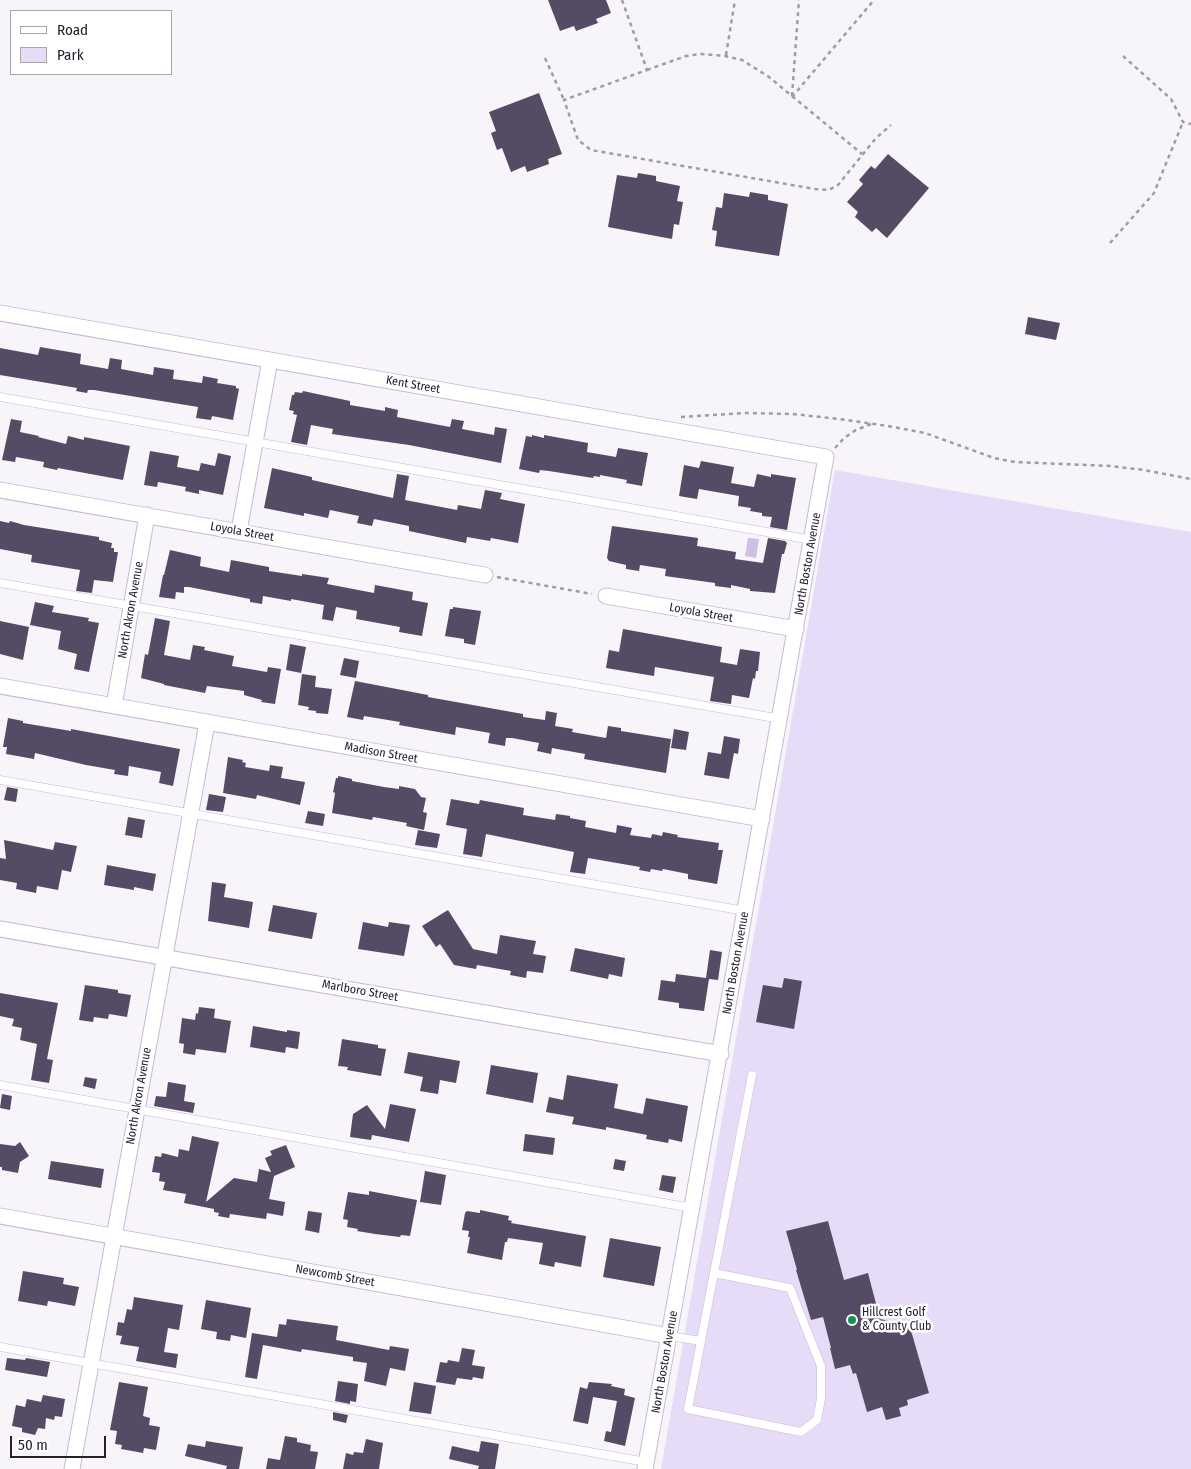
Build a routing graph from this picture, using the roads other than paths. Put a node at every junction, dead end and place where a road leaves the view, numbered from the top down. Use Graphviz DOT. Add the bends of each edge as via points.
graph roads {
  1 [pos="0,313"];
  2 [pos="270,360"];
  3 [pos="0,397"];
  4 [pos="255,442"];
  5 [pos="826,457"];
  6 [pos="0,490"];
  7 [pos="147,515"];
  8 [pos="239,531"];
  9 [pos="812,540"];
  10 [pos="485,575"];
  11 [pos="0,583"];
  12 [pos="606,596"];
  13 [pos="132,606"];
  14 [pos="796,629"];
  15 [pos="0,686"];
  16 [pos="114,706"];
  17 [pos="780,719"];
  18 [pos="206,723"];
  19 [pos="0,780"];
  20 [pos="190,814"];
  21 [pos="762,819"];
  22 [pos="745,911"];
  23 [pos="0,929"];
  24 [pos="164,957"];
  25 [pos="721,1054"];
  26 [pos="752,1075"];
  27 [pos="0,1085"];
  28 [pos="137,1109"];
  29 [pos="692,1208"];
  30 [pos="0,1216"];
  31 [pos="115,1236"];
  32 [pos="714,1273"];
  33 [pos="669,1336"];
  34 [pos="701,1341"];
  35 [pos="0,1346"];
  36 [pos="92,1363"];
  37 [pos="646,1466"];
  38 [pos="72,1469"];
  1 -- 2 [label="street, Kent Street"];
  2 -- 4 [label="street"];
  2 -- 5 [label="street, Kent Street"];
  3 -- 4 [label="lane"];
  4 -- 8 [label="street"];
  4 -- 9 [label="lane"];
  5 -- 9 [label="street, North Boston Avenue"];
  6 -- 7 [label="street, Loyola Street"];
  7 -- 8 [label="street, Loyola Street"];
  7 -- 13 [label="street, North Akron Avenue"];
  8 -- 10 [label="street, Loyola Street"];
  9 -- 14 [label="street, North Boston Avenue"];
  11 -- 13 [label="lane"];
  12 -- 14 [label="street, Loyola Street"];
  13 -- 16 [label="street, North Akron Avenue"];
  13 -- 17 [label="lane"];
  14 -- 17 [label="street, North Boston Avenue"];
  15 -- 16 [label="street, Madison Street"];
  16 -- 18 [label="street, Madison Street"];
  17 -- 21 [label="street, North Boston Avenue"];
  18 -- 20 [label="street, North Akron Avenue"];
  18 -- 21 [label="street, Madison Street"];
  19 -- 20 [label="lane"];
  20 -- 22 [label="lane"];
  20 -- 24 [label="street, North Akron Avenue"];
  21 -- 22 [label="street, North Boston Avenue"];
  22 -- 25 [label="street, North Boston Avenue"];
  23 -- 24 [label="street, Marlboro Street"];
  24 -- 25 [label="street, Marlboro Street"];
  24 -- 28 [label="street, North Akron Avenue"];
  25 -- 29 [label="street, North Boston Avenue"];
  26 -- 32 [label="lane"];
  27 -- 28 [label="lane"];
  28 -- 29 [label="lane"];
  28 -- 31 [label="street, North Akron Avenue"];
  29 -- 33 [label="street, North Boston Avenue"];
  30 -- 31 [label="street, Newcomb Street"];
  31 -- 33 [label="street, Newcomb Street"];
  31 -- 36 [label="street, North Akron Avenue"];
  32 -- 34 [label="lane"];
  32 -- 34 [label="lane" via="790,1288 821,1366 817,1420 801,1432 688,1409"];
  33 -- 34 [label="lane"];
  33 -- 37 [label="street, North Boston Avenue"];
  35 -- 36 [label="lane"];
  36 -- 37 [label="lane"];
  36 -- 38 [label="street, North Akron Avenue"];
}
